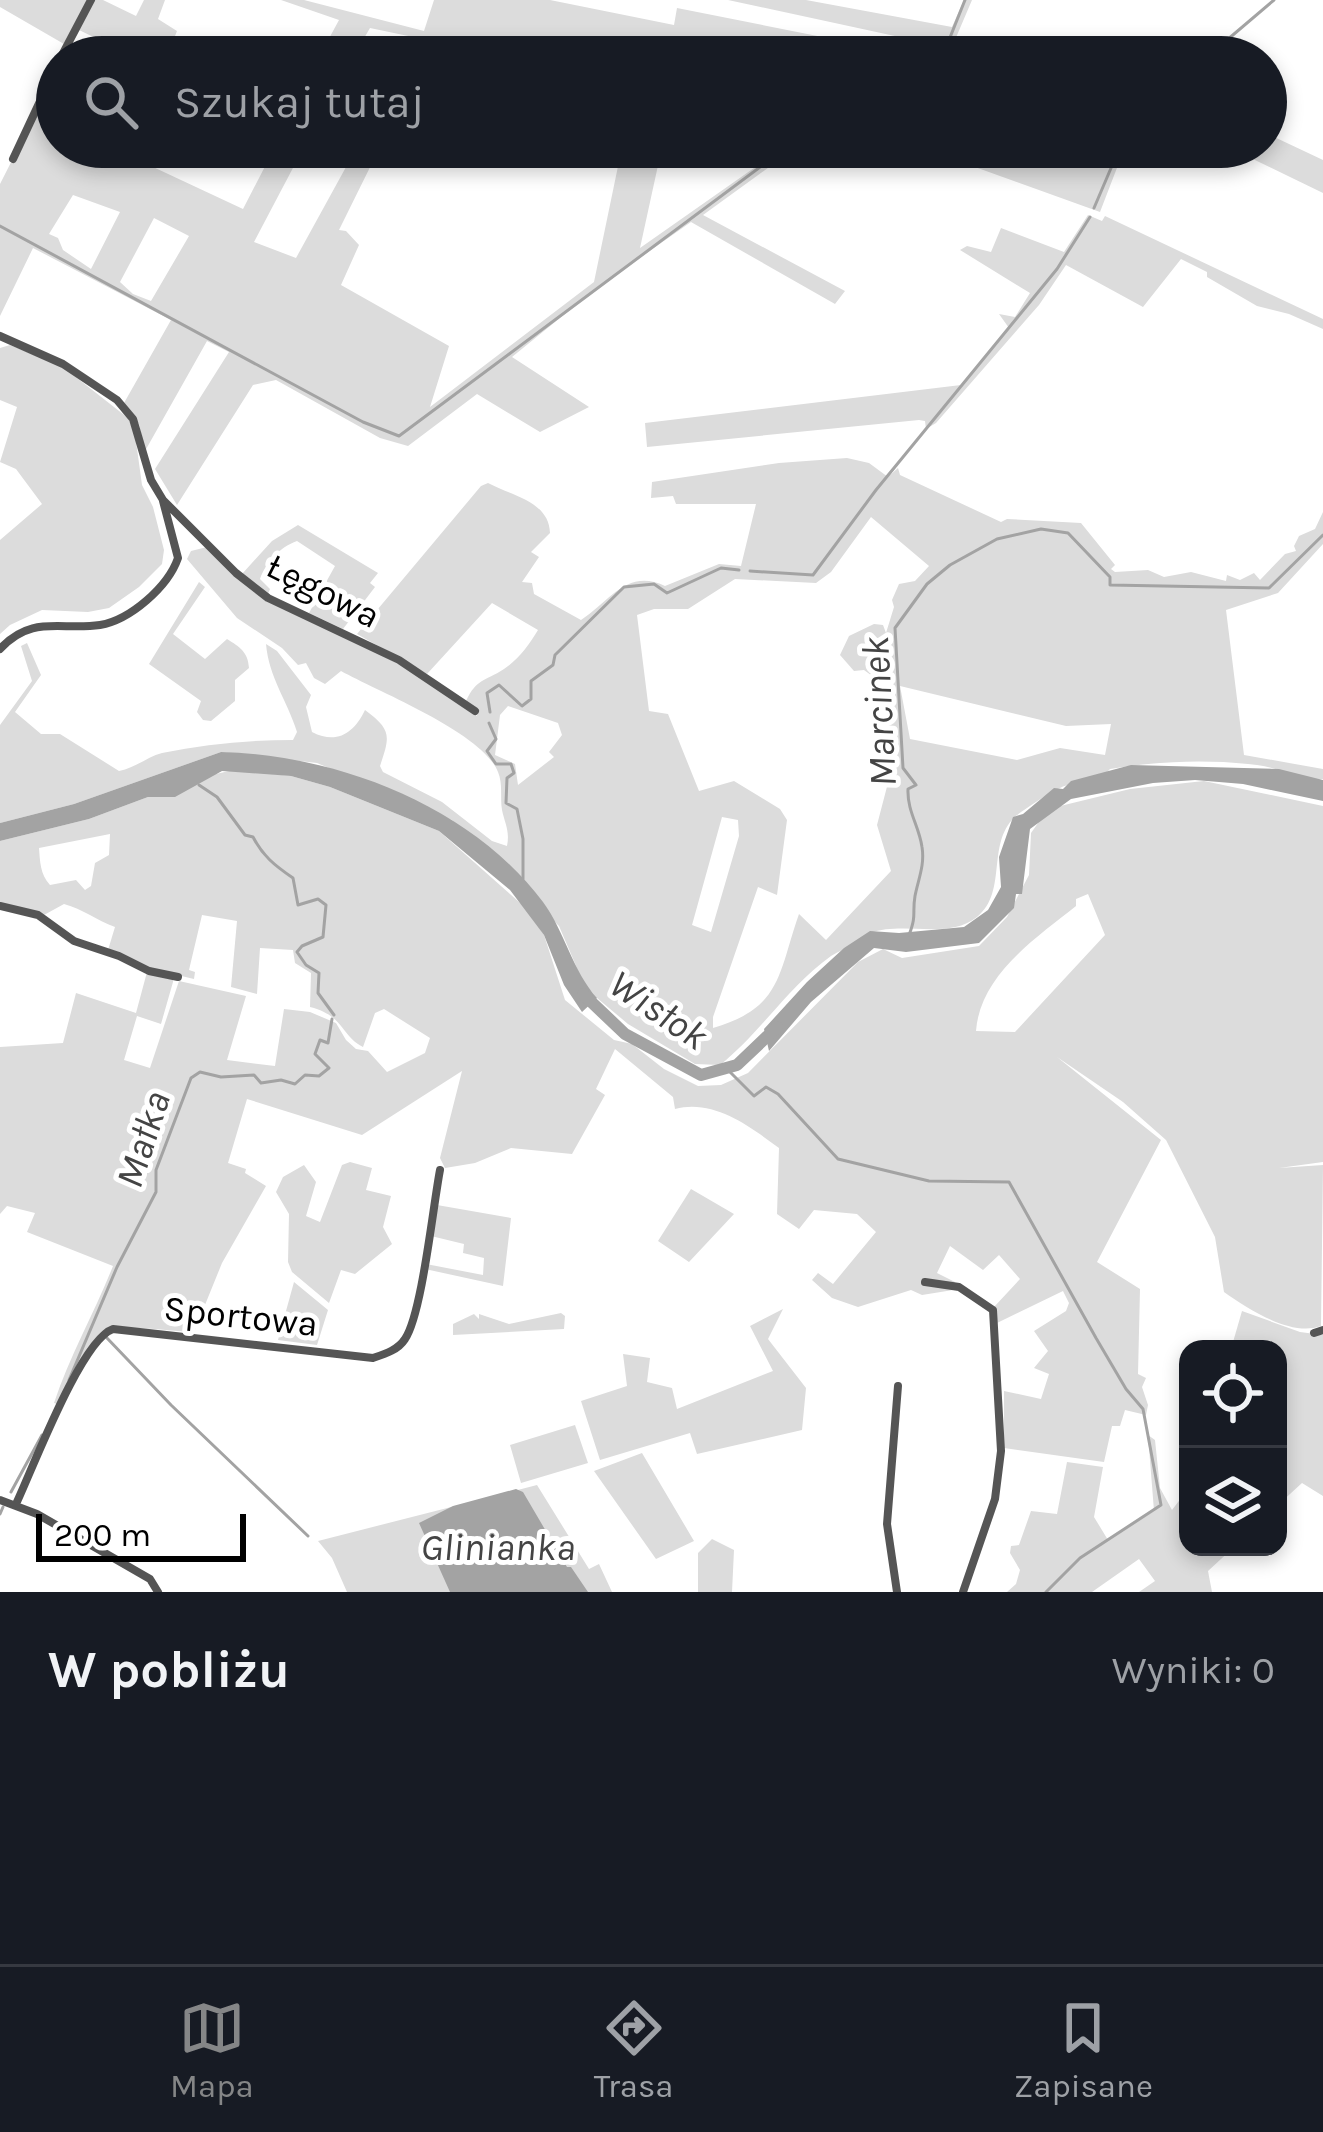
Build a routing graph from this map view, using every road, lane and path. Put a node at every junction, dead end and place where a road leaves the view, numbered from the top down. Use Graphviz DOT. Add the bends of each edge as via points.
graph roads {
  1 [pos="92,0"];
  2 [pos="72,36"];
  3 [pos="36,110"];
  4 [pos="13,159"];
  5 [pos="0,336"];
  6 [pos="163,500"];
  7 [pos="0,649"];
  8 [pos="475,711"];
  9 [pos="0,906"];
  10 [pos="178,977"];
  11 [pos="440,1170"];
  12 [pos="925,1282"];
  13 [pos="898,1386"];
  14 [pos="0,1500"];
  15 [pos="16,1504"];
  16 [pos="158,1592"];
  17 [pos="897,1592"];
  18 [pos="962,1592"];
  1 -- 2 [label="street"];
  3 -- 4 [label="street"];
  5 -- 6 [label="street, Łęgowa" via="116,400 133,419"];
  6 -- 7 [label="street, Łęgowa" via="178,558 158,590 104,625 47,624"];
  6 -- 8 [label="street, Łęgowa" via="268,598 399,660"];
  9 -- 10 [label="street"];
  11 -- 15 [label="street, Sportowa" via="414,1311 406,1338 391,1351 373,1358 105,1332 81,1364"];
  12 -- 18 [label="street" via="958,1287 993,1310 1001,1450 994,1499"];
  13 -- 17 [label="street" via="887,1525"];
  14 -- 15 [label="street"];
  15 -- 16 [label="street"];
}
